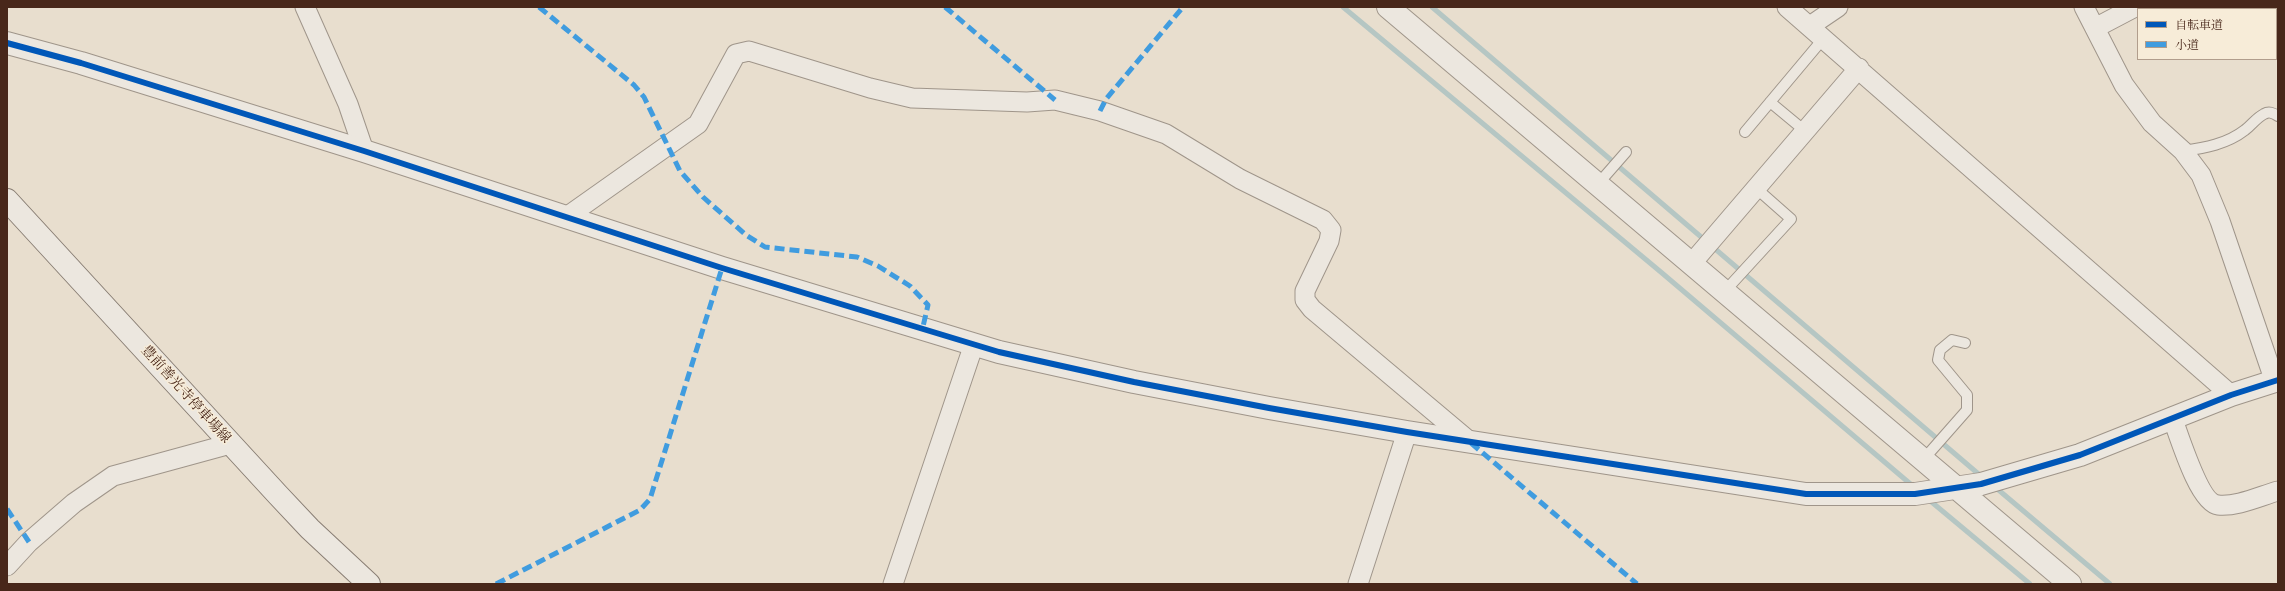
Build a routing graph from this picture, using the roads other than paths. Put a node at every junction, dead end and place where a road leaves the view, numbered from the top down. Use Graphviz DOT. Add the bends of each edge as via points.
graph roads {
  1 [pos="305,7"];
  2 [pos="1388,7"];
  3 [pos="1788,7"];
  4 [pos="1838,7"];
  5 [pos="2084,7"];
  6 [pos="2135,7"];
  7 [pos="2095,28"];
  8 [pos="1816,32"];
  9 [pos="7,43"];
  10 [pos="1859,68"];
  11 [pos="1770,102"];
  12 [pos="2278,116"];
  13 [pos="1805,131"];
  14 [pos="1746,132"];
  15 [pos="364,151"];
  16 [pos="2183,151"];
  17 [pos="1625,153"];
  18 [pos="1604,177"];
  19 [pos="1757,190"];
  20 [pos="7,200"];
  21 [pos="565,218"];
  22 [pos="1704,250"];
  23 [pos="1732,283"];
  24 [pos="1965,343"];
  25 [pos="974,344"];
  26 [pos="2276,381"];
  27 [pos="2231,395"];
  28 [pos="2172,418"];
  29 [pos="1407,432"];
  30 [pos="1469,441"];
  31 [pos="230,444"];
  32 [pos="1929,452"];
  33 [pos="1958,489"];
  34 [pos="2278,491"];
  35 [pos="7,566"];
  36 [pos="370,584"];
  37 [pos="893,584"];
  38 [pos="1358,584"];
  39 [pos="2070,584"];
  1 -- 15 [label="street" via="348,104"];
  2 -- 18 [label="street"];
  3 -- 8 [label="street"];
  4 -- 8 [label="street"];
  5 -- 7 [label="street"];
  6 -- 7 [label="street"];
  7 -- 16 [label="street" via="2124,85 2152,123"];
  8 -- 10 [label="street"];
  8 -- 11 [label="lane"];
  9 -- 15 [label="street" via="81,63"];
  10 -- 13 [label="street"];
  10 -- 27 [label="street"];
  11 -- 13 [label="lane"];
  11 -- 14 [label="lane"];
  12 -- 16 [label="lane" via="2265,113 2246,130 2227,141 2201,149"];
  13 -- 19 [label="street"];
  15 -- 21 [label="street"];
  16 -- 26 [label="street" via="2201,175 2220,221"];
  17 -- 18 [label="lane"];
  18 -- 22 [label="street"];
  19 -- 22 [label="street"];
  19 -- 23 [label="lane" via="1791,219"];
  20 -- 31 [label="street, 豊前善光寺停車場線"];
  21 -- 25 [label="street" via="915,328"];
  21 -- 30 [label="street" via="698,124 736,54 749,51 870,88 912,98 1027,102 1055,100 1100,111 1166,134 1240,179 1323,220 1331,230 1329,241 1305,291 1305,300 1312,309"];
  22 -- 23 [label="street"];
  23 -- 32 [label="street"];
  24 -- 32 [label="lane" via="1952,340 1940,350 1938,360 1967,395 1967,410"];
  25 -- 29 [label="street" via="1142,384"];
  25 -- 37 [label="street"];
  26 -- 27 [label="street"];
  27 -- 28 [label="street"];
  28 -- 33 [label="street" via="2080,456"];
  28 -- 34 [label="street" via="2207,500 2217,506 2236,504"];
  29 -- 30 [label="street"];
  29 -- 38 [label="street"];
  30 -- 33 [label="street" via="1806,494 1923,493"];
  31 -- 35 [label="street" via="113,476 74,503 29,542"];
  31 -- 36 [label="street, 豊前善光寺停車場線" via="310,529"];
  32 -- 33 [label="street"];
  33 -- 39 [label="street"];
}
